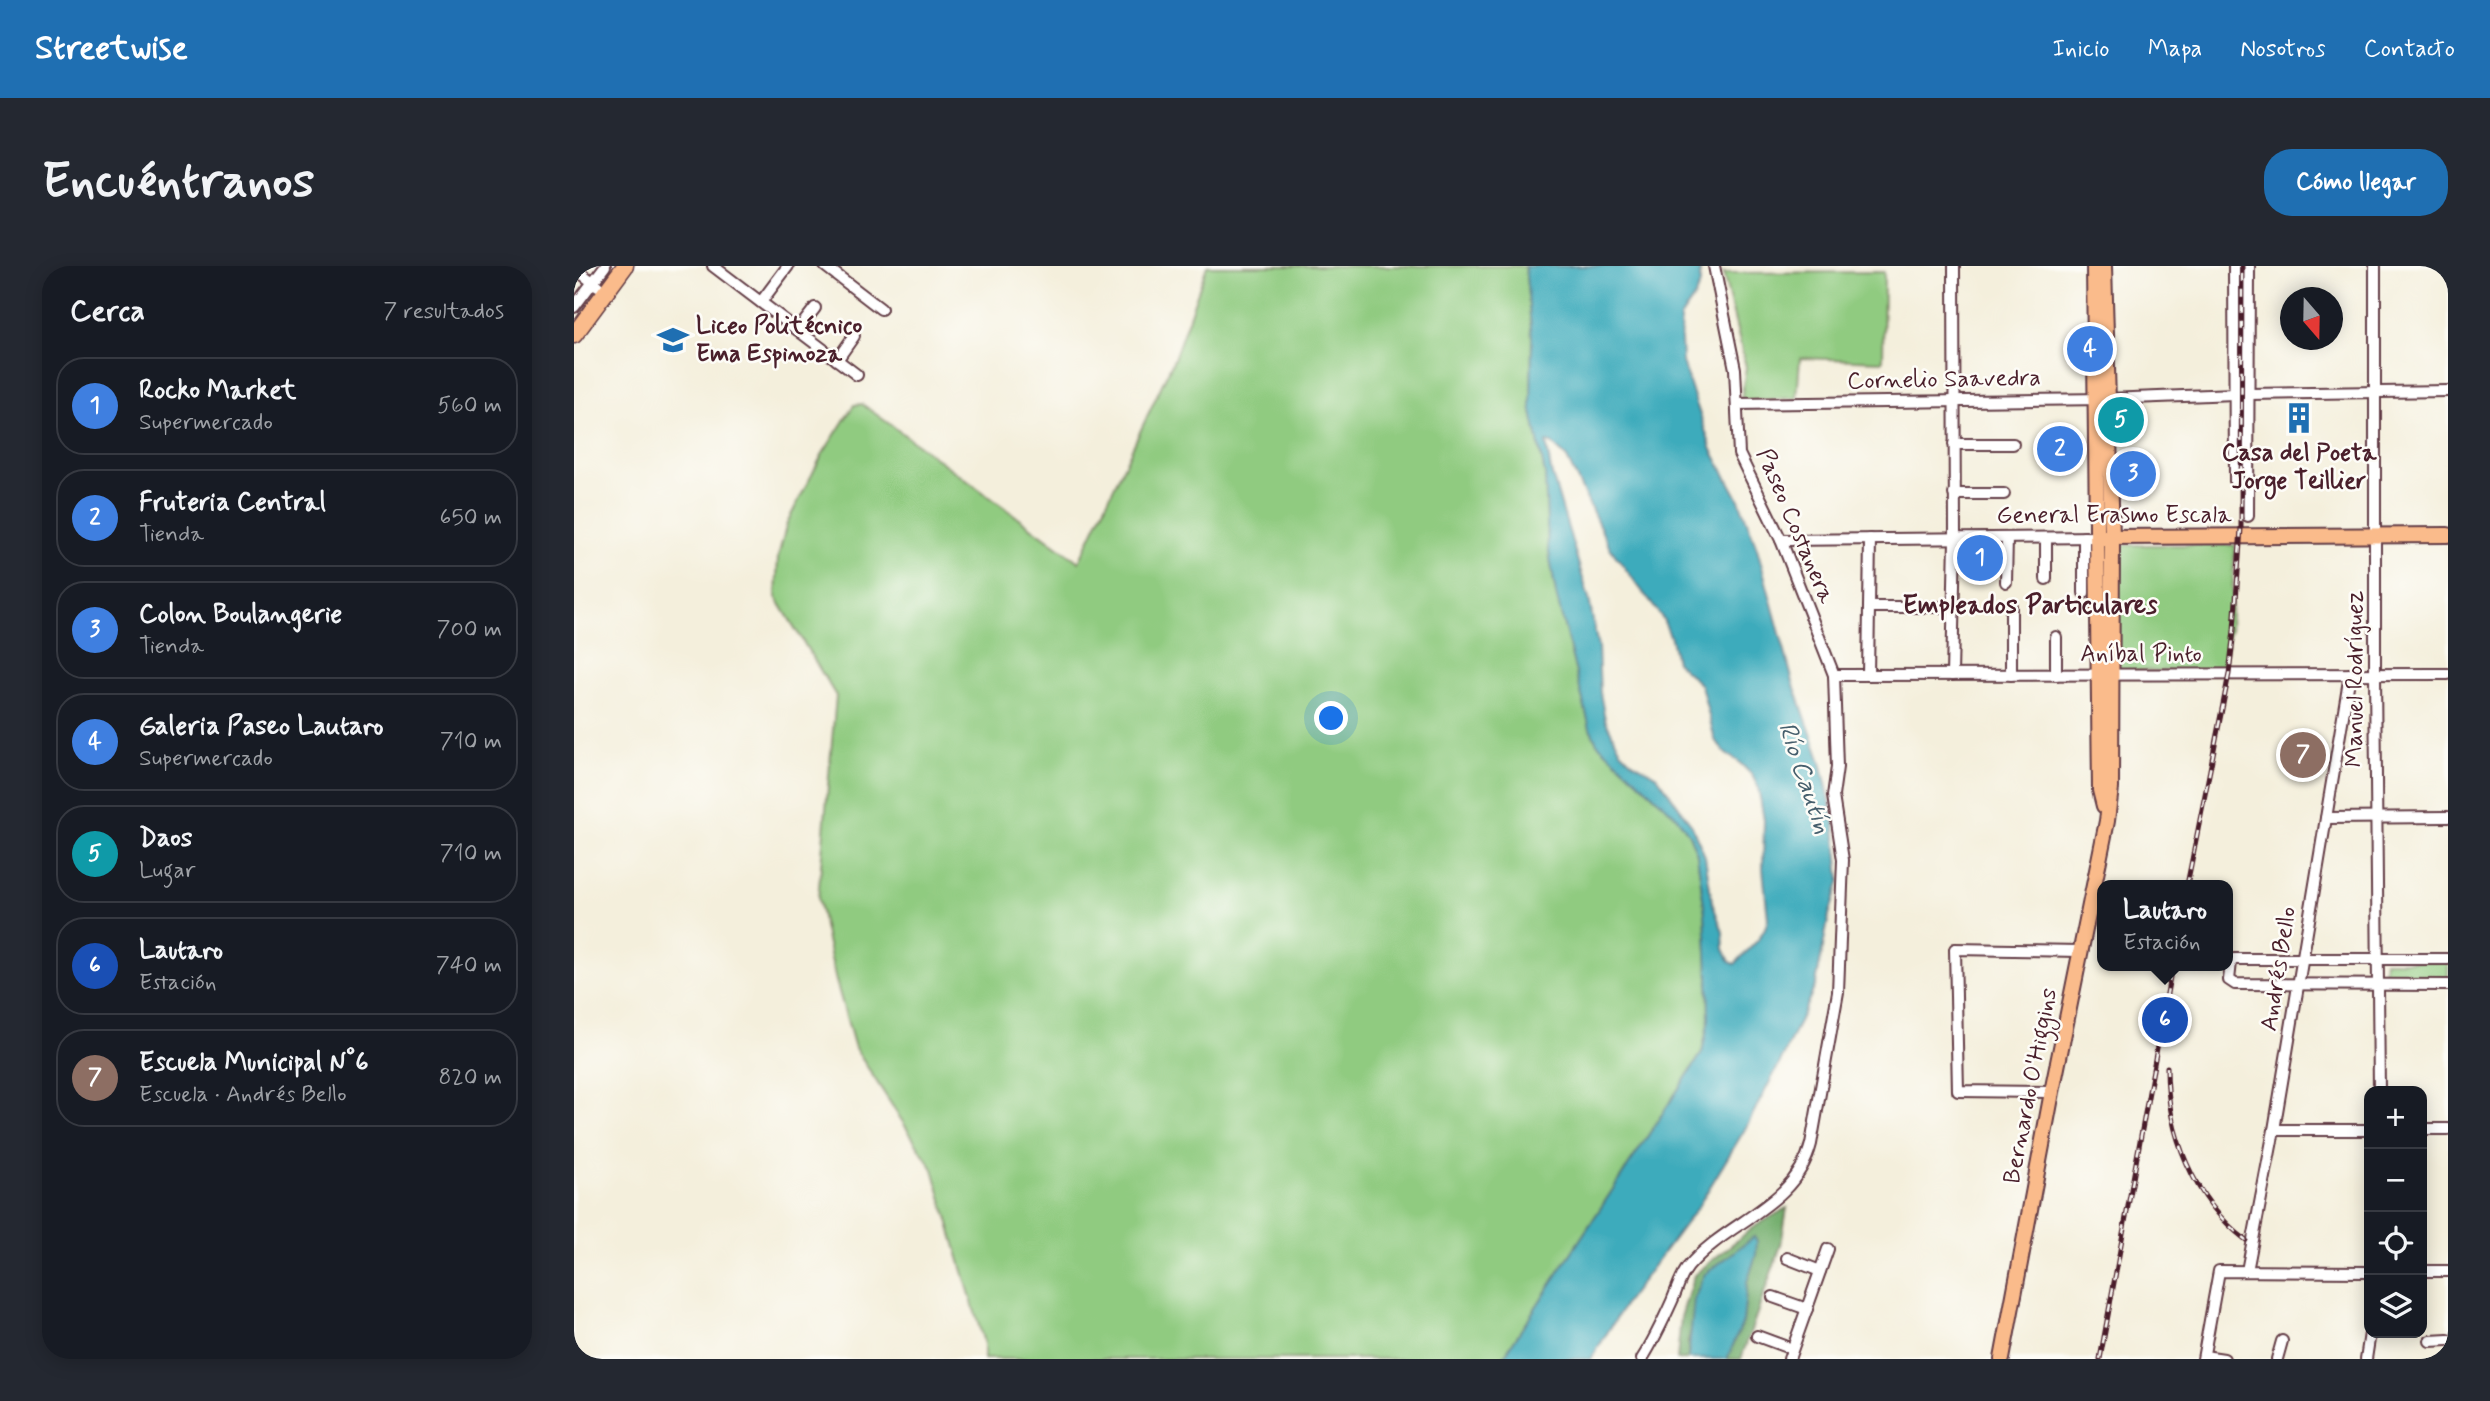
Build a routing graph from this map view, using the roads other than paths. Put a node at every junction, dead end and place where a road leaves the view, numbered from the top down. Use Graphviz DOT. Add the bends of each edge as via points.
graph roads {
  1 [pos="604,266"];
  2 [pos="625,266"];
  3 [pos="713,266"];
  4 [pos="788,266"];
  5 [pos="825,266"];
  6 [pos="1714,266"];
  7 [pos="1954,266"];
  8 [pos="2094,266"];
  9 [pos="2104,266"];
  10 [pos="2234,266"];
  11 [pos="2249,266"];
  12 [pos="2375,266"];
  13 [pos="574,268"];
  14 [pos="600,287"];
  15 [pos="761,302"];
  16 [pos="574,307"];
  17 [pos="815,308"];
  18 [pos="881,309"];
  19 [pos="798,330"];
  20 [pos="574,335"];
  21 [pos="854,336"];
  22 [pos="837,360"];
  23 [pos="857,374"];
  24 [pos="2448,391"];
  25 [pos="2375,392"];
  26 [pos="2235,394"];
  27 [pos="2249,394"];
  28 [pos="2101,399"];
  29 [pos="1954,402"];
  30 [pos="1737,404"];
  31 [pos="1954,444"];
  32 [pos="2013,444"];
  33 [pos="2235,482"];
  34 [pos="1955,494"];
  35 [pos="2004,494"];
  36 [pos="2248,516"];
  37 [pos="2448,535"];
  38 [pos="2375,536"];
  39 [pos="2046,537"];
  40 [pos="2098,537"];
  41 [pos="2007,538"];
  42 [pos="1870,539"];
  43 [pos="1955,539"];
  44 [pos="1781,540"];
  45 [pos="2046,579"];
  46 [pos="2006,582"];
  47 [pos="2084,593"];
  48 [pos="2011,606"];
  49 [pos="1869,607"];
  50 [pos="1954,607"];
  51 [pos="2056,637"];
  52 [pos="2350,674"];
  53 [pos="2375,674"];
  54 [pos="2448,674"];
  55 [pos="1834,675"];
  56 [pos="1868,675"];
  57 [pos="1952,675"];
  58 [pos="2011,675"];
  59 [pos="2056,675"];
  60 [pos="2106,675"];
  61 [pos="2377,817"];
  62 [pos="2448,817"];
  63 [pos="2326,818"];
  64 [pos="2080,951"];
  65 [pos="2302,959"];
  66 [pos="2378,959"];
  67 [pos="2448,959"];
  68 [pos="2233,960"];
  69 [pos="2230,971"];
  70 [pos="2298,985"];
  71 [pos="2378,985"];
  72 [pos="2448,985"];
  73 [pos="2379,1086"];
  74 [pos="2052,1092"];
  75 [pos="2427,1129"];
  76 [pos="2448,1129"];
  77 [pos="2274,1130"];
  78 [pos="2364,1130"];
  79 [pos="1828,1249"];
  80 [pos="1787,1258"];
  81 [pos="1821,1271"];
  82 [pos="2247,1271"];
  83 [pos="2427,1271"];
  84 [pos="2448,1271"];
  85 [pos="2364,1272"];
  86 [pos="1773,1297"];
  87 [pos="1807,1309"];
  88 [pos="1757,1335"];
  89 [pos="2369,1338"];
  90 [pos="2430,1340"];
  91 [pos="2448,1340"];
  92 [pos="2282,1341"];
  93 [pos="1791,1354"];
  94 [pos="2204,1357"];
  95 [pos="1643,1359"];
  96 [pos="2002,1359"];
  97 [pos="2224,1359"];
  98 [pos="2277,1359"];
  99 [pos="2366,1359"];
  1 -- 14 [label="street"];
  2 -- 14 [label="highway"];
  3 -- 15 [label="street"];
  4 -- 15 [label="street"];
  5 -- 18 [label="street"];
  6 -- 30 [label="street, Paseo Costanera" via="1735,369"];
  7 -- 29 [label="street"];
  8 -- 28 [label="main road, Bernardo O'Higgins"];
  9 -- 28 [label="main road, Bernardo O'Higgins"];
  10 -- 26 [label="street"];
  11 -- 27 [label="street"];
  12 -- 25 [label="street, Manuel Rodríguez"];
  13 -- 14 [label="street"];
  14 -- 16 [label="street"];
  14 -- 20 [label="highway"];
  15 -- 19 [label="street"];
  17 -- 19 [label="street"];
  19 -- 22 [label="street"];
  21 -- 22 [label="street"];
  22 -- 23 [label="street"];
  24 -- 25 [label="street"];
  25 -- 27 [label="street"];
  25 -- 38 [label="street, Manuel Rodríguez"];
  26 -- 28 [label="street, Cornelio Saavedra"];
  26 -- 33 [label="street"];
  27 -- 36 [label="street"];
  28 -- 29 [label="street, Cornelio Saavedra"];
  28 -- 40 [label="main road, Bernardo O'Higgins"];
  29 -- 30 [label="street, Cornelio Saavedra"];
  29 -- 31 [label="street"];
  30 -- 44 [label="street, Paseo Costanera" via="1739,454"];
  31 -- 32 [label="street"];
  31 -- 34 [label="street"];
  34 -- 35 [label="street"];
  34 -- 43 [label="street"];
  37 -- 38 [label="main road, General Erasmo Escala"];
  38 -- 40 [label="main road, General Erasmo Escala"];
  38 -- 53 [label="street, Manuel Rodríguez"];
  39 -- 40 [label="street, General Erasmo Escala"];
  39 -- 41 [label="street, General Erasmo Escala"];
  39 -- 45 [label="street"];
  40 -- 47 [label="street"];
  40 -- 60 [label="main road, Bernardo O'Higgins"];
  41 -- 43 [label="street, General Erasmo Escala"];
  41 -- 46 [label="street"];
  42 -- 43 [label="street, General Erasmo Escala"];
  42 -- 44 [label="street, General Erasmo Escala"];
  42 -- 49 [label="street"];
  43 -- 50 [label="street"];
  44 -- 55 [label="street, Paseo Costanera"];
  48 -- 58 [label="street"];
  49 -- 50 [label="street"];
  49 -- 56 [label="street"];
  50 -- 57 [label="street"];
  51 -- 59 [label="street"];
  52 -- 53 [label="street, Aníbal Pinto"];
  52 -- 60 [label="street, Aníbal Pinto"];
  52 -- 63 [label="street, Andrés Bello"];
  53 -- 54 [label="street, Aníbal Pinto"];
  53 -- 61 [label="street, Manuel Rodríguez"];
  55 -- 56 [label="street, Aníbal Pinto"];
  55 -- 95 [label="street, Paseo Costanera" via="1837,767 1833,796 1843,860 1838,992 1809,1152 1786,1190 1721,1236 1685,1271"];
  56 -- 57 [label="street, Aníbal Pinto"];
  57 -- 58 [label="street, Aníbal Pinto"];
  58 -- 59 [label="street, Aníbal Pinto"];
  59 -- 60 [label="street, Aníbal Pinto"];
  60 -- 64 [label="main road, Bernardo O'Higgins" via="2107,821"];
  61 -- 62 [label="street"];
  61 -- 63 [label="street"];
  61 -- 66 [label="street, Manuel Rodríguez"];
  63 -- 65 [label="street, Andrés Bello"];
  64 -- 74 [label="main road, Bernardo O'Higgins"];
  64 -- 74 [label="street" via="1955,949 1958,1091"];
  65 -- 66 [label="street"];
  65 -- 68 [label="street"];
  65 -- 70 [label="street, Andrés Bello"];
  66 -- 67 [label="street"];
  66 -- 71 [label="street, Manuel Rodríguez"];
  69 -- 70 [label="street" via="2232,984"];
  70 -- 71 [label="street"];
  70 -- 77 [label="street, Andrés Bello"];
  71 -- 72 [label="street"];
  71 -- 73 [label="street, Manuel Rodríguez"];
  74 -- 96 [label="main road, Bernardo O'Higgins"];
  75 -- 76 [label="street"];
  77 -- 78 [label="street"];
  77 -- 82 [label="street, Andrés Bello"];
  79 -- 81 [label="street"];
  80 -- 81 [label="street"];
  81 -- 87 [label="street"];
  82 -- 85 [label="street"];
  82 -- 94 [label="street" via="2219,1271"];
  83 -- 84 [label="street"];
  86 -- 87 [label="street"];
  87 -- 93 [label="street"];
  88 -- 93 [label="street"];
  89 -- 99 [label="street"];
  90 -- 91 [label="street"];
  92 -- 98 [label="street"];
  94 -- 97 [label="street"];
}
